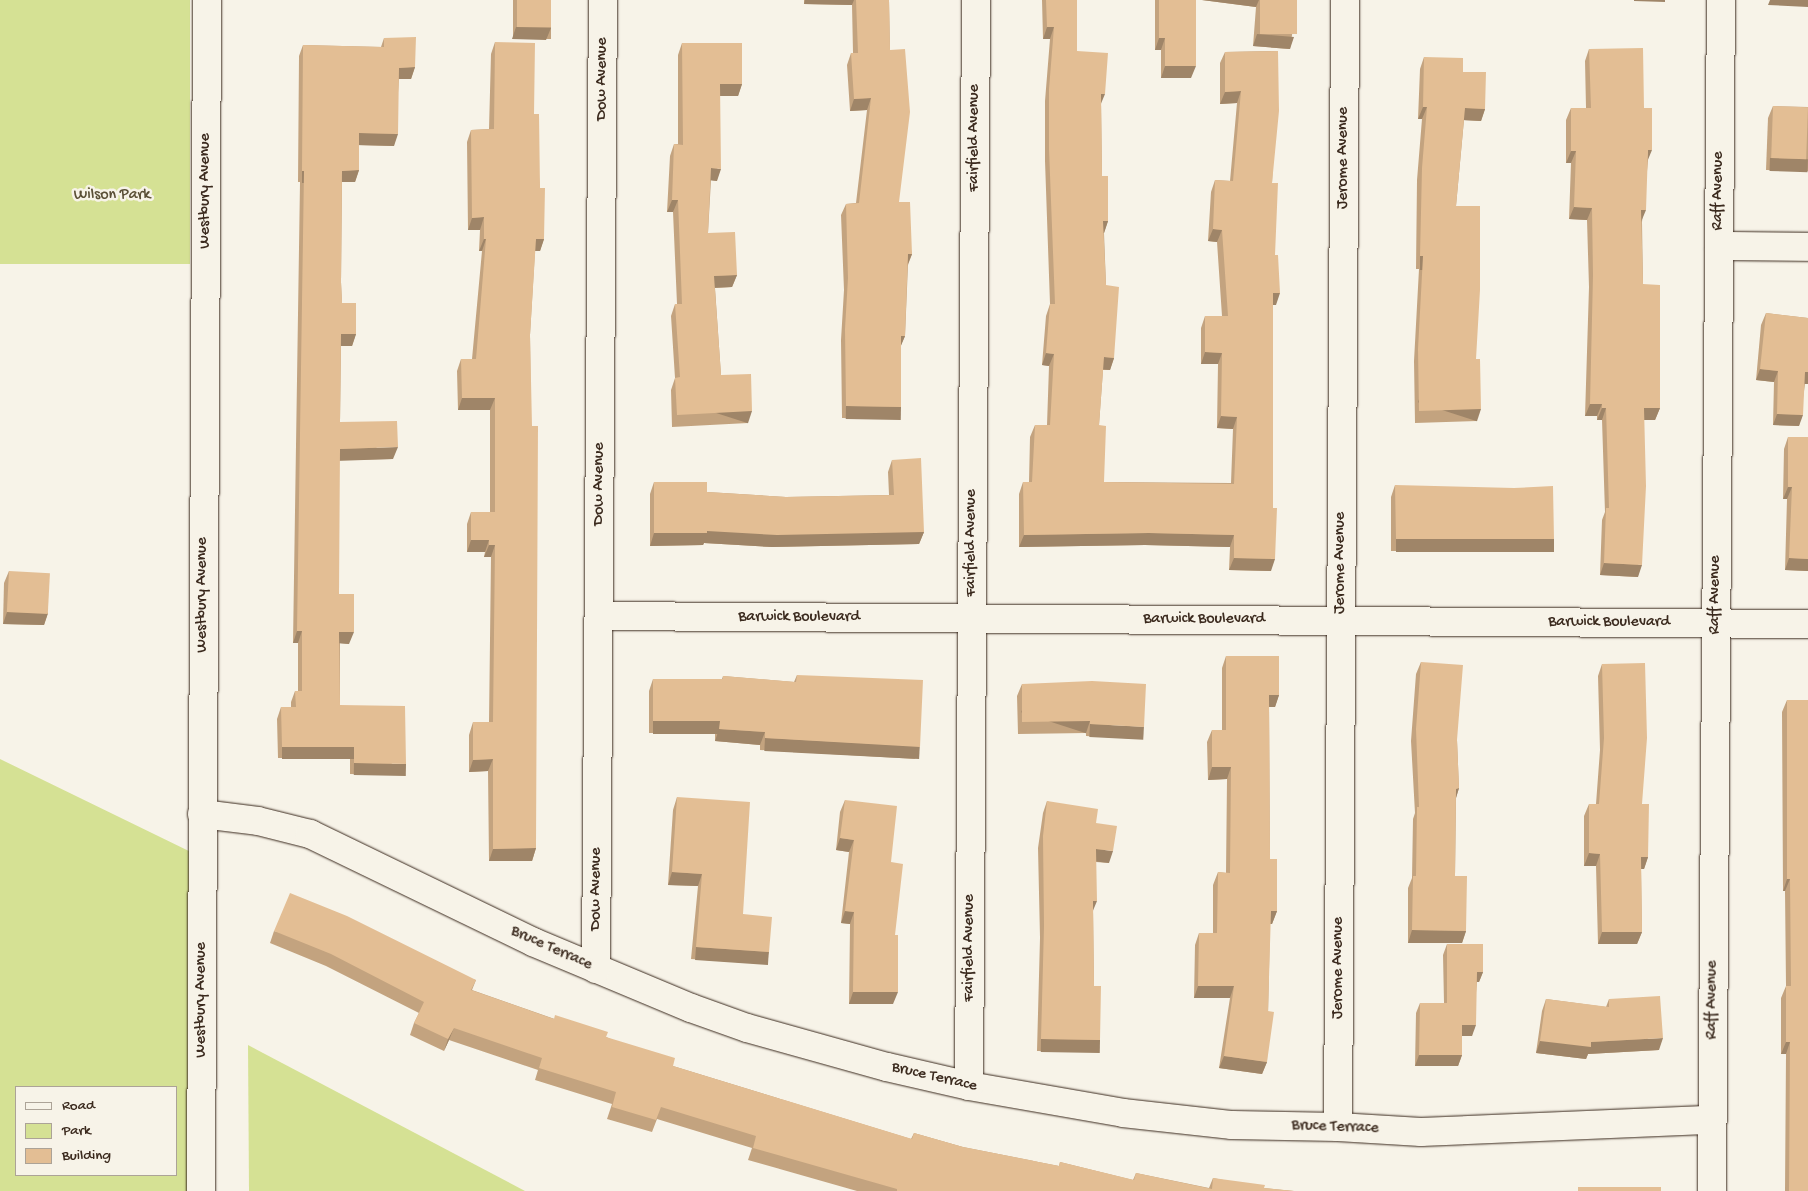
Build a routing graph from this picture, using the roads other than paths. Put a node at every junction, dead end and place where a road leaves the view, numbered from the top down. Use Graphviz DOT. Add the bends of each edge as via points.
graph roads {
  1 [pos="207,0"];
  2 [pos="603,0"];
  3 [pos="976,0"];
  4 [pos="1345,0"];
  5 [pos="1721,0"];
  6 [pos="1719,246"];
  7 [pos="1808,247"];
  8 [pos="599,616"];
  9 [pos="972,619"];
  10 [pos="1341,621"];
  11 [pos="1716,624"];
  12 [pos="1808,624"];
  13 [pos="202,814"];
  14 [pos="596,969"];
  15 [pos="969,1086"];
  16 [pos="1712,1120"];
  17 [pos="1338,1127"];
  18 [pos="201,1191"];
  19 [pos="1712,1191"];
  1 -- 13 [label="street, Westbury Avenue"];
  2 -- 8 [label="street, Dow Avenue"];
  3 -- 9 [label="street, Fairfield Avenue"];
  4 -- 10 [label="street, Jerome Avenue"];
  5 -- 6 [label="street, Raff Avenue"];
  6 -- 7 [label="street"];
  6 -- 11 [label="street, Raff Avenue"];
  8 -- 9 [label="street, Barwick Boulevard"];
  8 -- 14 [label="street, Dow Avenue"];
  9 -- 10 [label="street, Barwick Boulevard"];
  9 -- 15 [label="street, Fairfield Avenue"];
  10 -- 11 [label="street, Barwick Boulevard"];
  10 -- 17 [label="street, Jerome Avenue"];
  11 -- 12 [label="street, Barwick Boulevard"];
  11 -- 16 [label="street, Raff Avenue"];
  13 -- 14 [label="street, Bruce Terrace" via="258,821 318,837"];
  13 -- 18 [label="street, Westbury Avenue"];
  14 -- 15 [label="street, Bruce Terrace" via="747,1028"];
  15 -- 17 [label="street, Bruce Terrace" via="1123,1113 1232,1125"];
  16 -- 17 [label="street, Bruce Terrace" via="1421,1132"];
  16 -- 19 [label="street, Raff Avenue"];
}
